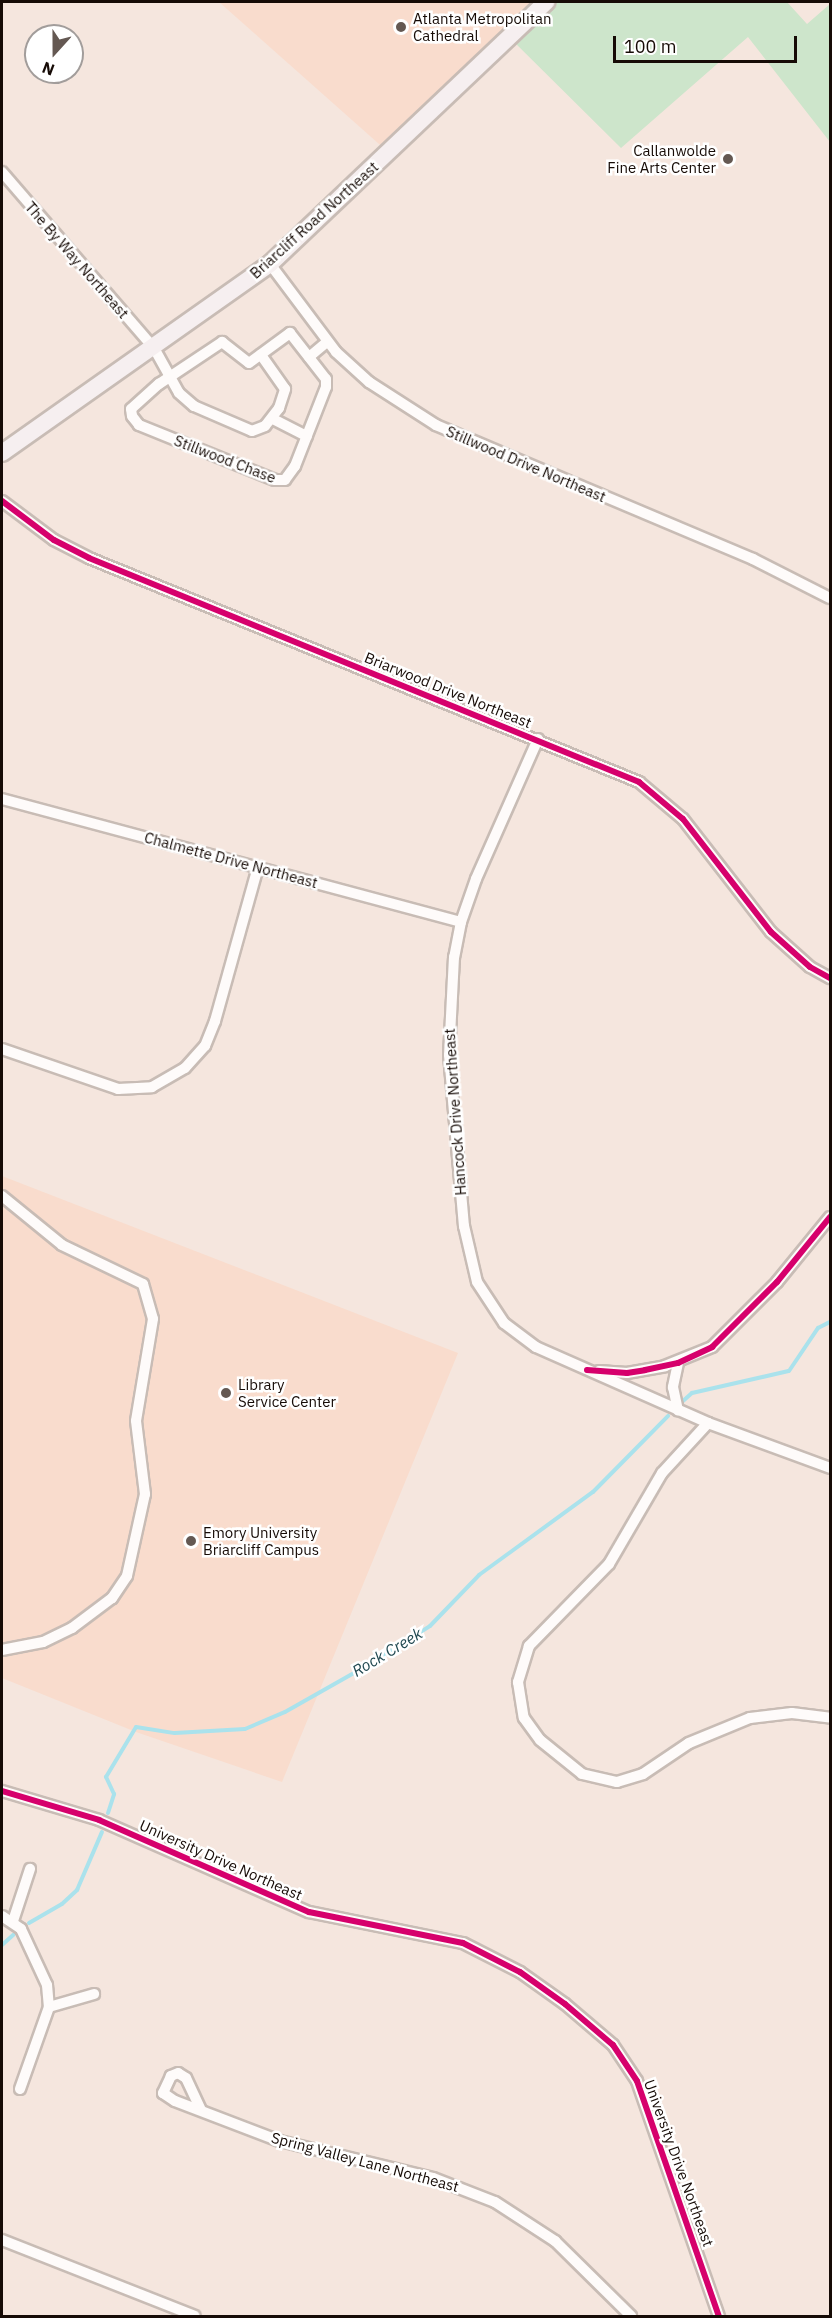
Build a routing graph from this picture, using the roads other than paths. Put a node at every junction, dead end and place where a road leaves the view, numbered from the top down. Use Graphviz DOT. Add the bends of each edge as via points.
graph roads {
  1 [pos="546,2"];
  2 [pos="2,172"];
  3 [pos="270,264"];
  4 [pos="327,342"];
  5 [pos="154,348"];
  6 [pos="261,355"];
  7 [pos="309,357"];
  8 [pos="169,376"];
  9 [pos="273,419"];
  10 [pos="307,436"];
  11 [pos="2,453"];
  12 [pos="2,501"];
  13 [pos="831,598"];
  14 [pos="538,739"];
  15 [pos="2,799"];
  16 [pos="258,867"];
  17 [pos="461,922"];
  18 [pos="831,978"];
  19 [pos="2,1049"];
  20 [pos="2,1196"];
  21 [pos="831,1217"];
  22 [pos="678,1363"];
  23 [pos="586,1370"];
  24 [pos="678,1410"];
  25 [pos="708,1423"];
  26 [pos="831,1468"];
  27 [pos="2,1650"];
  28 [pos="831,1718"];
  29 [pos="2,1791"];
  30 [pos="30,1869"];
  31 [pos="2,1916"];
  32 [pos="13,1921"];
  33 [pos="94,1994"];
  34 [pos="49,2007"];
  35 [pos="20,2089"];
  36 [pos="201,2110"];
  37 [pos="2,2240"];
  38 [pos="195,2316"];
  39 [pos="631,2316"];
  40 [pos="719,2316"];
  1 -- 3 [label="main road, Briarcliff Road Northeast"];
  2 -- 5 [label="street, The By Way Northeast"];
  3 -- 4 [label="street, Stillwood Drive Northeast"];
  3 -- 5 [label="main road, Briarcliff Road Northeast"];
  4 -- 7 [label="street"];
  4 -- 13 [label="street, Stillwood Drive Northeast" via="369,382 452,435 753,559"];
  5 -- 8 [label="street"];
  5 -- 11 [label="main road, Briarcliff Road Northeast"];
  6 -- 7 [label="street, Stillwood Chase" via="290,333"];
  6 -- 8 [label="street, Stillwood Chase" via="249,363 222,342"];
  6 -- 9 [label="street" via="285,389"];
  7 -- 10 [label="street, Stillwood Chase" via="326,387"];
  8 -- 9 [label="street" via="184,399 212,416 252,430"];
  8 -- 10 [label="street, Stillwood Chase" via="131,409 139,425 275,480 290,475"];
  9 -- 10 [label="street"];
  12 -- 14 [label="street, Briarwood Drive Northeast" via="54,540 89,558"];
  14 -- 17 [label="street, Hancock Drive Northeast" via="497,827"];
  14 -- 18 [label="street, Briarwood Drive Northeast" via="625,775 662,800 683,819 771,932 810,967"];
  15 -- 16 [label="street, Chalmette Drive Northeast"];
  16 -- 17 [label="street, Chalmette Drive Northeast"];
  16 -- 19 [label="street" via="215,1021 205,1046 185,1068 152,1087 118,1089"];
  17 -- 23 [label="street, Hancock Drive Northeast" via="451,991 449,1055 461,1205 472,1265 486,1299 511,1330 536,1347"];
  20 -- 27 [label="street" via="62,1245 143,1284 153,1319 136,1421 145,1494 127,1576 112,1598 72,1628 43,1642"];
  21 -- 22 [label="street" via="730,1332 712,1347"];
  22 -- 23 [label="street" via="627,1373"];
  22 -- 24 [label="street" via="673,1387"];
  23 -- 24 [label="street, Hancock Drive Northeast"];
  24 -- 25 [label="street, Hancock Drive Northeast"];
  25 -- 26 [label="street, Hancock Drive Northeast"];
  25 -- 28 [label="street" via="662,1473 609,1563 529,1646 518,1682 524,1718 540,1740 582,1774 617,1782 643,1774 689,1743 741,1721 792,1713"];
  29 -- 40 [label="street, University Drive Northeast" via="99,1820 309,1912 463,1943 539,1985 600,2032 631,2068"];
  30 -- 32 [label="street"];
  31 -- 32 [label="street"];
  32 -- 34 [label="street" via="21,1929 47,1985"];
  33 -- 34 [label="street"];
  34 -- 35 [label="street"];
  36 -- 39 [label="street, Spring Valley Lane Northeast" via="288,2144 433,2178 481,2194 555,2241"];
  37 -- 38 [label="street"];
}
